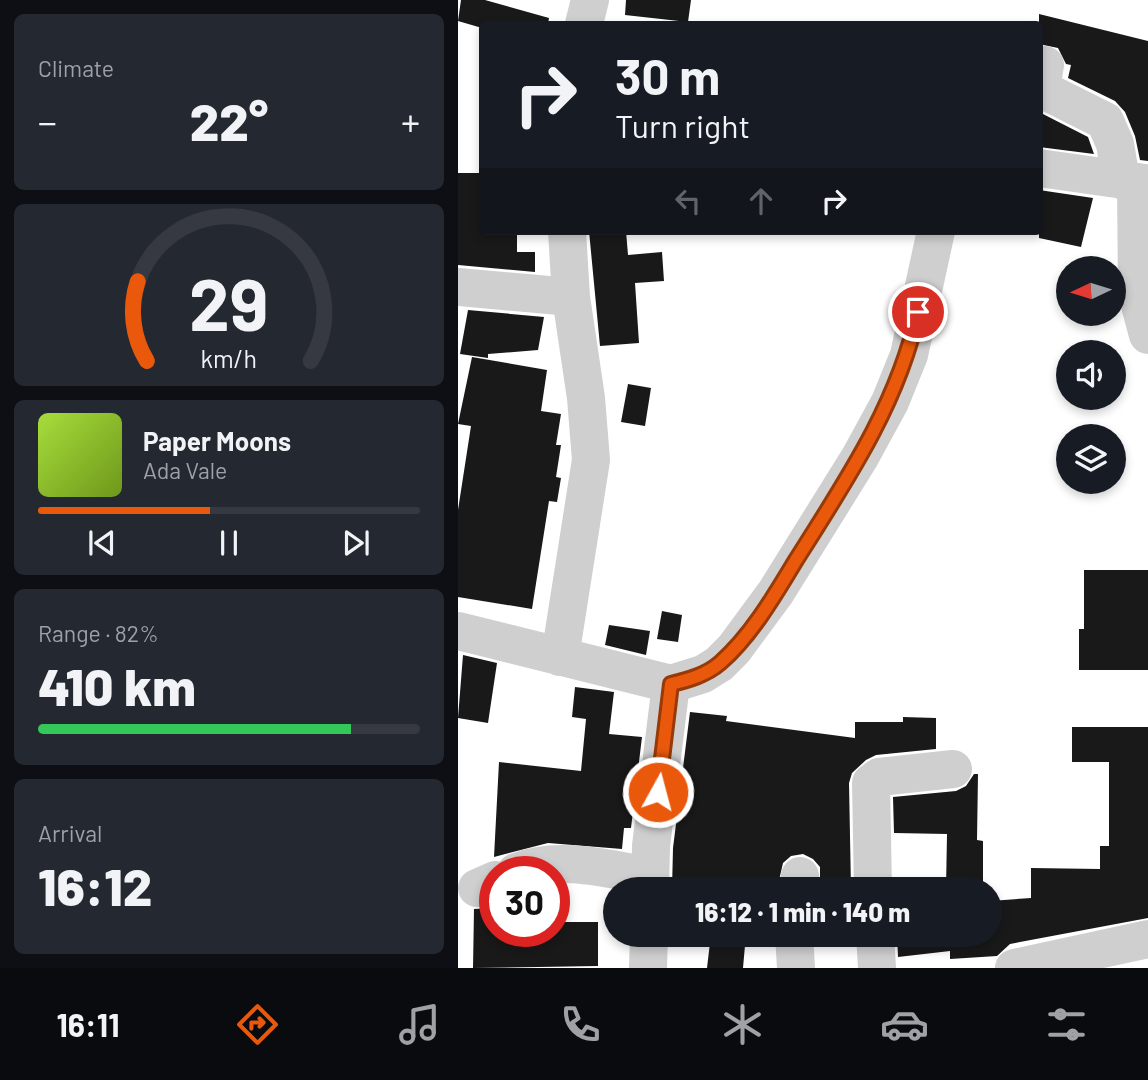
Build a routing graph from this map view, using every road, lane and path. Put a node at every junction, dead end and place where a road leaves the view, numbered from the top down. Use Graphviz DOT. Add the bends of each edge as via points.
graph roads {
  1 [pos="590,0"];
  2 [pos="585,21"];
  3 [pos="1045,65"];
  4 [pos="1043,77"];
  5 [pos="1043,86"];
  6 [pos="1043,169"];
  7 [pos="1135,182"];
  8 [pos="567,235"];
  9 [pos="935,235"];
  10 [pos="458,287"];
  11 [pos="571,297"];
  12 [pos="1148,335"];
  13 [pos="458,631"];
  14 [pos="560,657"];
  15 [pos="671,684"];
  16 [pos="953,769"];
  17 [pos="570,865"];
  18 [pos="626,877"];
  19 [pos="650,877"];
  20 [pos="873,877"];
  21 [pos="1148,939"];
  22 [pos="649,947"];
  23 [pos="795,947"];
  24 [pos="876,947"];
  25 [pos="648,968"];
  26 [pos="796,968"];
  27 [pos="877,968"];
  28 [pos="1014,968"];
  1 -- 2 [label="street"];
  3 -- 4 [label="street"];
  5 -- 7 [label="street" via="1045,92 1104,121"];
  6 -- 7 [label="street"];
  7 -- 12 [label="street" via="1137,294"];
  8 -- 11 [label="street"];
  9 -- 15 [label="street" via="909,355 860,457 776,592 734,649 703,674"];
  10 -- 11 [label="street"];
  11 -- 14 [label="street" via="591,460"];
  13 -- 14 [label="street"];
  14 -- 15 [label="street"];
  15 -- 19 [label="street"];
  16 -- 20 [label="street" via="879,777 871,783"];
  17 -- 18 [label="street"];
  21 -- 28 [label="street"];
  22 -- 25 [label="street"];
  23 -- 26 [label="street"];
  24 -- 27 [label="street"];
}
